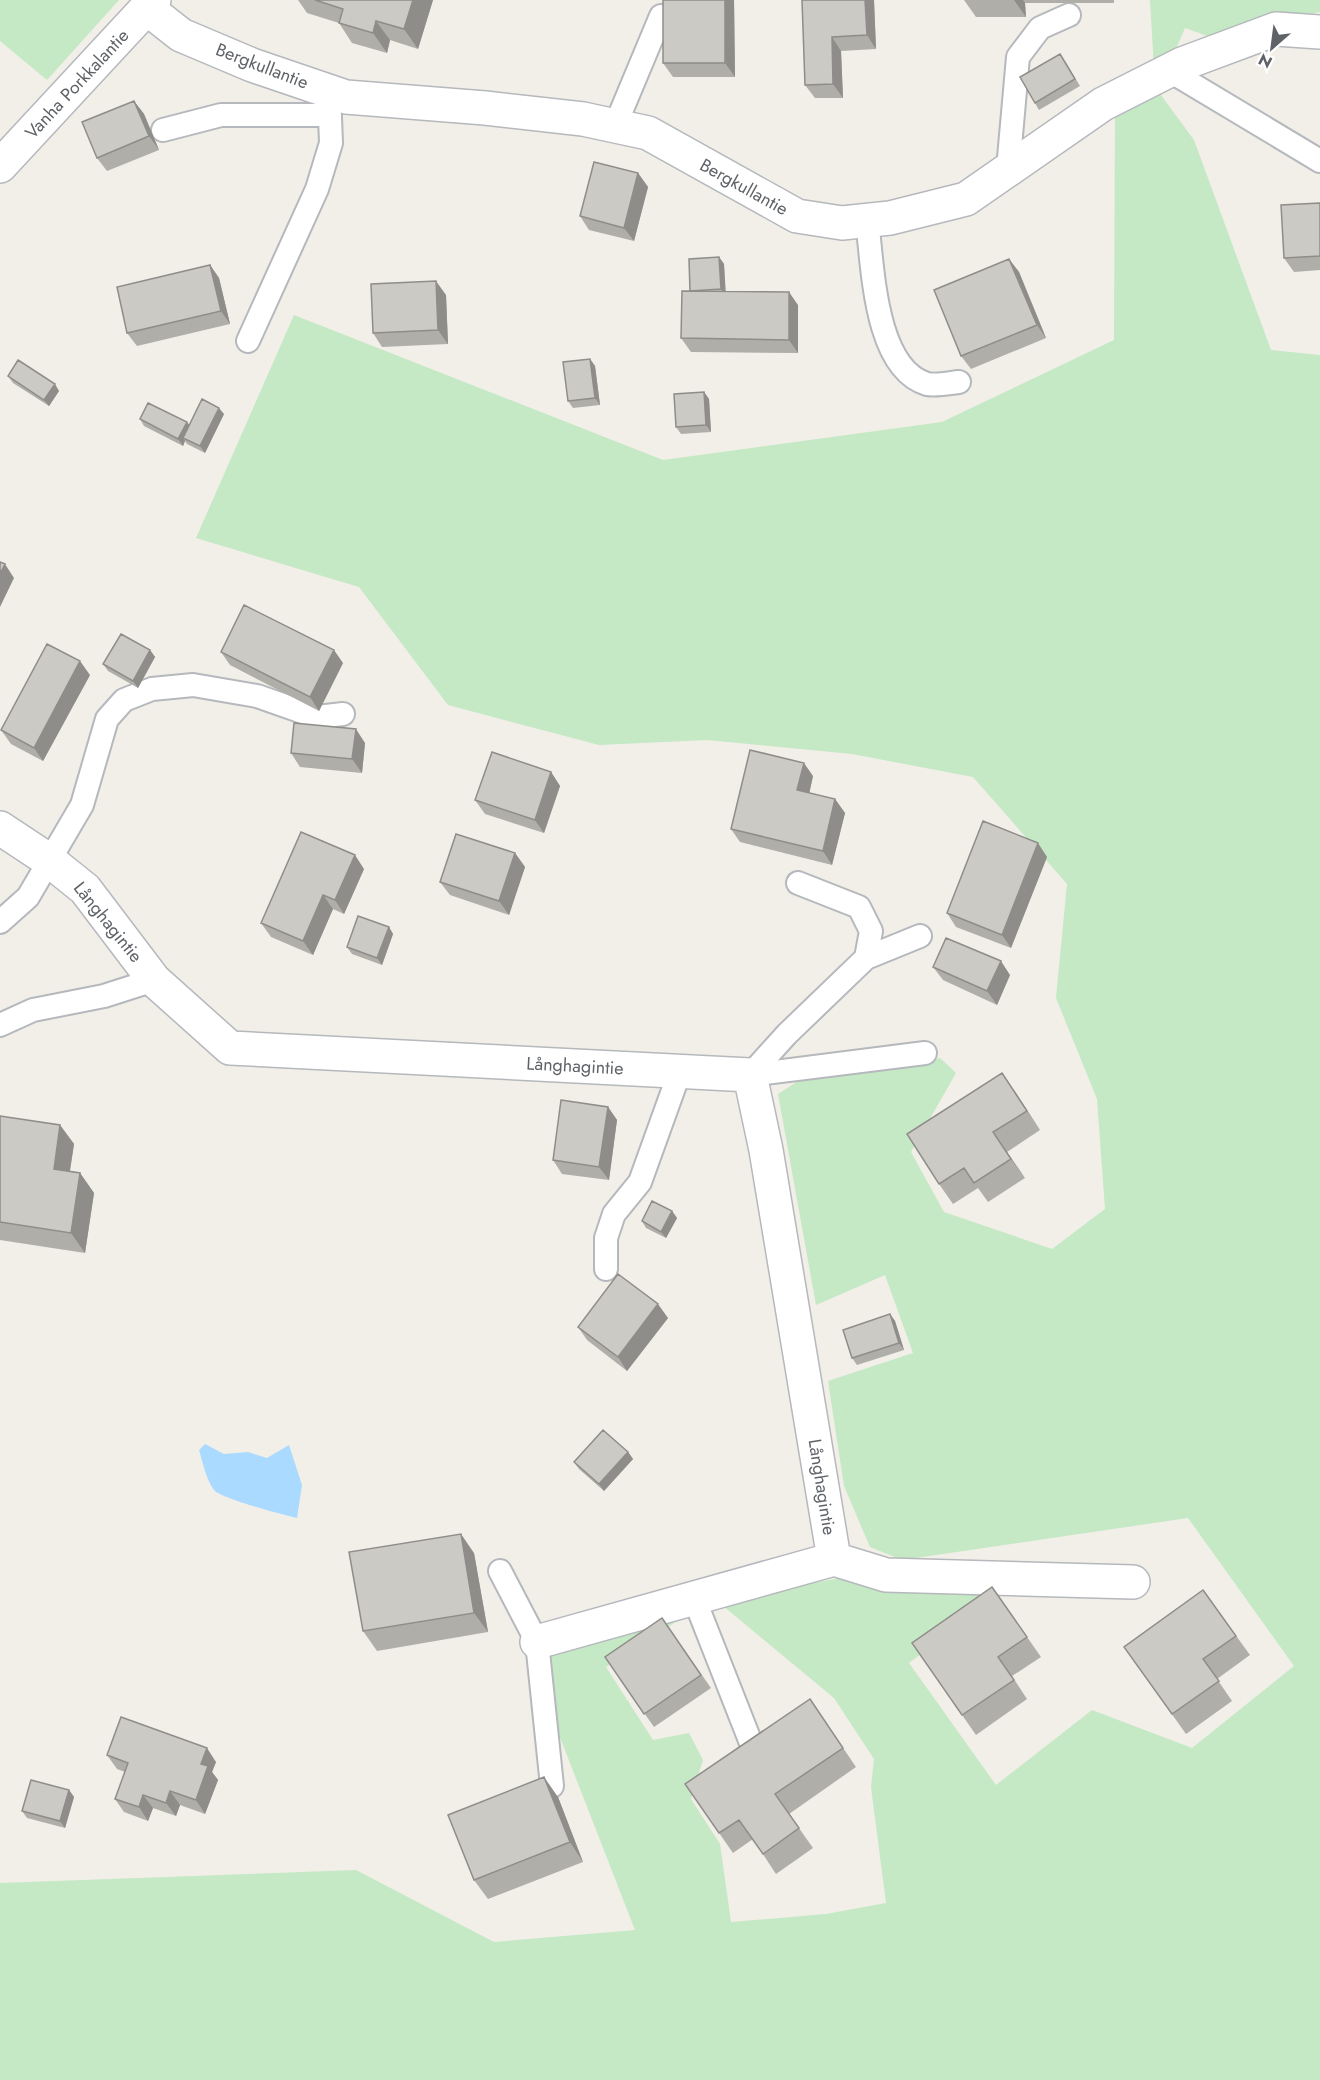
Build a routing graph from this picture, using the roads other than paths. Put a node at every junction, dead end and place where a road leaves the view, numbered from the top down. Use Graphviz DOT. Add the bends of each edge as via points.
graph roads {
  1 [pos="151,4"];
  2 [pos="1069,15"];
  3 [pos="661,16"];
  4 [pos="1320,32"];
  5 [pos="1170,71"];
  6 [pos="329,103"];
  7 [pos="615,126"];
  8 [pos="163,130"];
  9 [pos="1320,161"];
  10 [pos="0,166"];
  11 [pos="1008,169"];
  12 [pos="867,220"];
  13 [pos="248,341"];
  14 [pos="959,382"];
  15 [pos="343,714"];
  16 [pos="0,828"];
  17 [pos="50,861"];
  18 [pos="798,883"];
  19 [pos="0,922"];
  20 [pos="920,936"];
  21 [pos="866,958"];
  22 [pos="154,980"];
  23 [pos="0,1025"];
  24 [pos="925,1053"];
  25 [pos="680,1071"];
  26 [pos="750,1075"];
  27 [pos="606,1269"];
  28 [pos="834,1559"];
  29 [pos="500,1570"];
  30 [pos="1133,1582"];
  31 [pos="694,1598"];
  32 [pos="537,1642"];
  33 [pos="751,1743"];
  34 [pos="552,1786"];
  1 -- 6 [label="street, Bergkullantie" via="181,35"];
  1 -- 10 [label="street, Vanha Porkkalantie"];
  2 -- 11 [label="lane" via="1040,28 1018,57"];
  3 -- 7 [label="lane"];
  4 -- 5 [label="street, Bergkullantie" via="1276,29"];
  5 -- 9 [label="lane"];
  5 -- 11 [label="street, Bergkullantie" via="1103,104"];
  6 -- 7 [label="street, Bergkullantie" via="346,97 485,108"];
  6 -- 8 [label="lane" via="221,115"];
  6 -- 13 [label="lane" via="332,143 317,189"];
  7 -- 12 [label="street, Bergkullantie" via="648,133 797,216 842,223"];
  11 -- 12 [label="street, Bergkullantie" via="966,199"];
  12 -- 14 [label="lane" via="878,312 896,360 906,372 928,384"];
  15 -- 17 [label="lane" via="317,717 257,696 193,685 152,689 124,700 107,719 82,805"];
  16 -- 17 [label="street, Långhagintie"];
  17 -- 19 [label="lane" via="28,897"];
  17 -- 22 [label="street, Långhagintie" via="86,889"];
  18 -- 21 [label="lane" via="859,907 871,931"];
  20 -- 21 [label="lane"];
  21 -- 26 [label="lane"];
  22 -- 23 [label="lane" via="104,996 33,1010"];
  22 -- 25 [label="street, Långhagintie" via="230,1048"];
  24 -- 26 [label="lane"];
  25 -- 26 [label="street, Långhagintie"];
  25 -- 27 [label="lane" via="640,1182 614,1214 606,1238"];
  26 -- 28 [label="street, Långhagintie"];
  28 -- 30 [label="street, Långhagintie" via="886,1575"];
  28 -- 31 [label="street, Långhagintie"];
  29 -- 32 [label="lane"];
  31 -- 32 [label="street, Långhagintie"];
  31 -- 33 [label="lane"];
  32 -- 34 [label="lane"];
}
